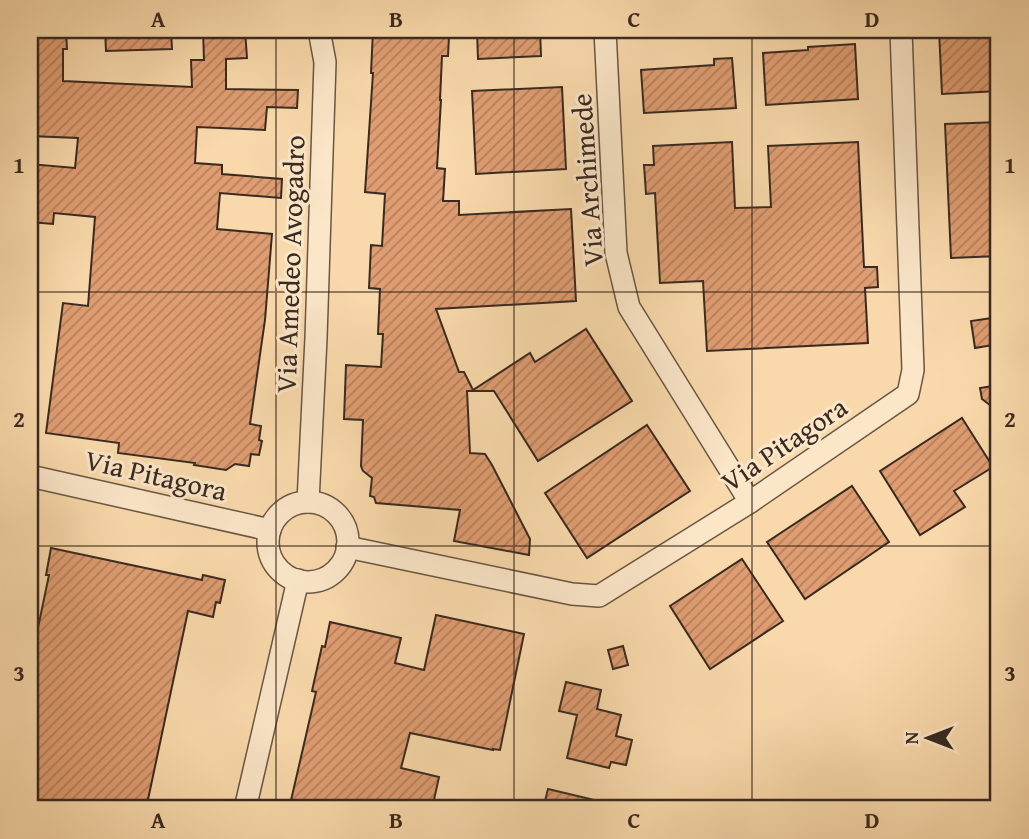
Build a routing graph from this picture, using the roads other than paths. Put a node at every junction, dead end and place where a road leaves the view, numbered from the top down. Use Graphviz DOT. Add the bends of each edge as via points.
graph roads {
  1 [pos="320,30"];
  2 [pos="607,30"];
  3 [pos="901,30"];
  4 [pos="30,476"];
  5 [pos="308,502"];
  6 [pos="750,502"];
  7 [pos="270,530"];
  8 [pos="348,547"];
  9 [pos="298,580"];
  10 [pos="245,809"];
  1 -- 5 [label="street, Via Amedeo Avogadro" via="326,62"];
  2 -- 6 [label="street, Via Archimede" via="616,253 629,307"];
  3 -- 6 [label="street, Via Pitagora" via="913,370 908,394"];
  4 -- 7 [label="street, Via Pitagora"];
  5 -- 7 [label="street" via="284,510"];
  5 -- 8 [label="street" via="333,510 342,521"];
  6 -- 8 [label="street, Via Pitagora" via="598,596"];
  7 -- 9 [label="street" via="268,543 277,566"];
  8 -- 9 [label="street" via="335,571 324,578"];
  9 -- 10 [label="street"];
}
